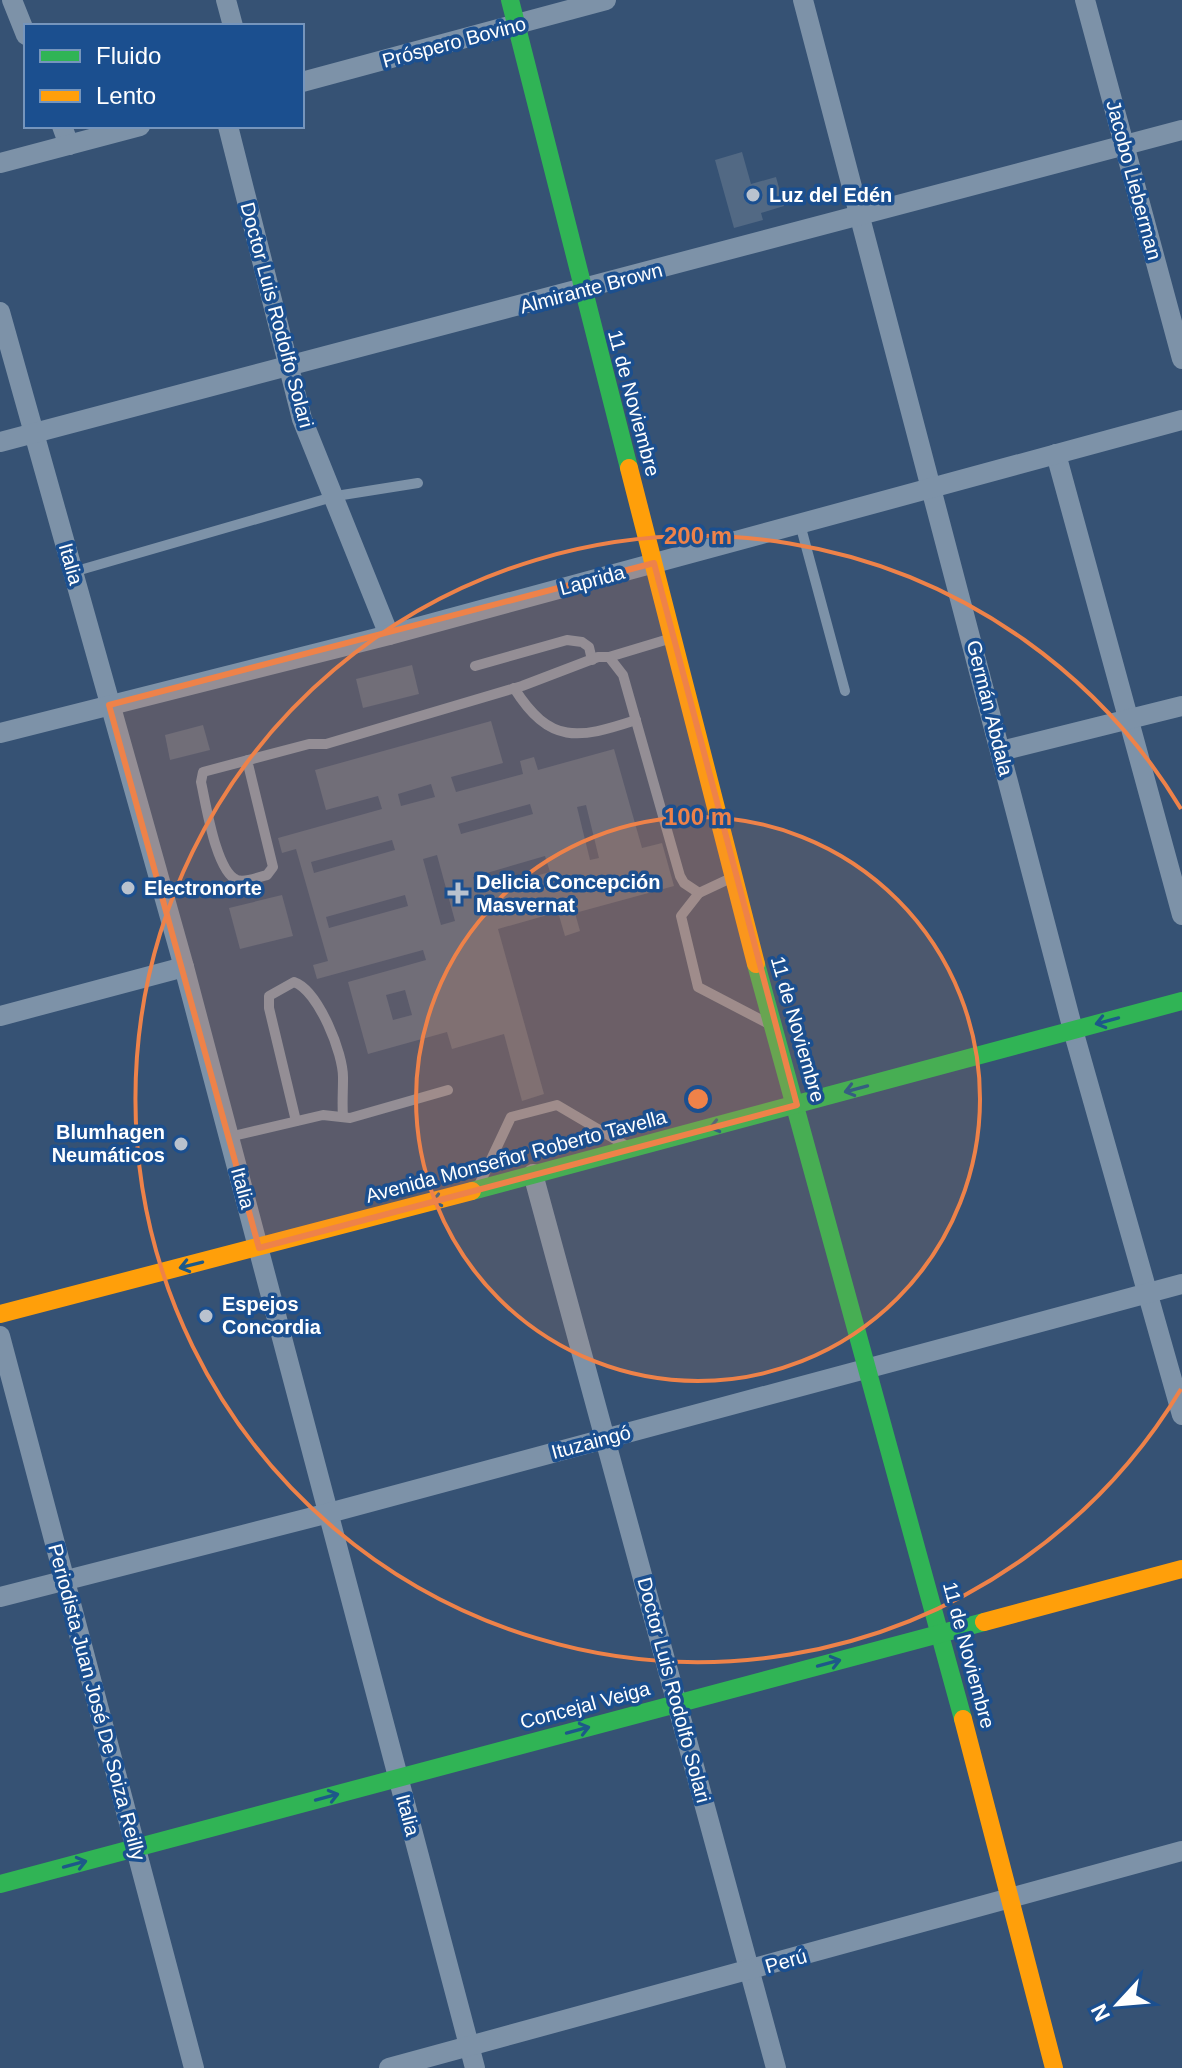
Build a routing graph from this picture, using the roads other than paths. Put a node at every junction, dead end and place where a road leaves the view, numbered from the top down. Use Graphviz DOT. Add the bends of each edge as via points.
graph roads {
  1 [pos="12,0"];
  2 [pos="226,0"];
  3 [pos="510,0"];
  4 [pos="606,0"];
  5 [pos="803,0"];
  6 [pos="1085,0"];
  7 [pos="232,24"];
  8 [pos="517,26"];
  9 [pos="24,30"];
  10 [pos="304,81"];
  11 [pos="124,128"];
  12 [pos="228,128"];
  13 [pos="1182,130"];
  14 [pos="66,135"];
  15 [pos="1124,144"];
  16 [pos="0,163"];
  17 [pos="860,216"];
  18 [pos="582,291"];
  19 [pos="0,312"];
  20 [pos="1182,359"];
  21 [pos="288,366"];
  22 [pos="1182,420"];
  23 [pos="34,434"];
  24 [pos="0,442"];
  25 [pos="1056,454"];
  26 [pos="418,483"];
  27 [pos="934,488"];
  28 [pos="336,496"];
  29 [pos="800,524"];
  30 [pos="654,563"];
  31 [pos="73,572"];
  32 [pos="389,635"];
  33 [pos="673,638"];
  34 [pos="609,657"];
  35 [pos="592,660"];
  36 [pos="475,666"];
  37 [pos="514,688"];
  38 [pos="845,691"];
  39 [pos="109,705"];
  40 [pos="1182,706"];
  41 [pos="1130,719"];
  42 [pos="636,720"];
  43 [pos="0,733"];
  44 [pos="1001,751"];
  45 [pos="247,760"];
  46 [pos="734,876"];
  47 [pos="699,893"];
  48 [pos="1182,915"];
  49 [pos="184,967"];
  50 [pos="1182,1001"];
  51 [pos="0,1016"];
  52 [pos="772,1026"];
  53 [pos="1073,1030"];
  54 [pos="448,1090"];
  55 [pos="797,1105"];
  56 [pos="343,1117"];
  57 [pos="296,1121"];
  58 [pos="229,1137"];
  59 [pos="630,1148"];
  60 [pos="533,1174"];
  61 [pos="477,1189"];
  62 [pos="259,1248"];
  63 [pos="1182,1284"];
  64 [pos="1149,1293"];
  65 [pos="0,1314"];
  66 [pos="0,1336"];
  67 [pos="868,1366"];
  68 [pos="1182,1415"];
  69 [pos="607,1438"];
  70 [pos="329,1513"];
  71 [pos="1182,1569"];
  72 [pos="66,1580"];
  73 [pos="0,1597"];
  74 [pos="941,1633"];
  75 [pos="677,1704"];
  76 [pos="399,1778"];
  77 [pos="135,1848"];
  78 [pos="1182,1851"];
  79 [pos="0,1884"];
  80 [pos="1010,1898"];
  81 [pos="749,1971"];
  82 [pos="470,2047"];
  83 [pos="194,2068"];
  84 [pos="389,2068"];
  85 [pos="475,2068"];
  86 [pos="776,2068"];
  87 [pos="1054,2068"];
  1 -- 9 [label="street"];
  2 -- 7 [label="street"];
  3 -- 8 [label="street, 11 de Noviembre"];
  4 -- 8 [label="street, Próspero Bovino"];
  5 -- 17 [label="street, Germán Abdala"];
  6 -- 15 [label="street, Jacobo Lieberman"];
  8 -- 10 [label="street, Próspero Bovino"];
  8 -- 18 [label="street, 11 de Noviembre"];
  11 -- 14 [label="street"];
  12 -- 21 [label="street, Doctor Luis Rodolfo Solari"];
  13 -- 15 [label="street, Almirante Brown"];
  14 -- 16 [label="street"];
  15 -- 17 [label="street, Almirante Brown"];
  15 -- 20 [label="street, Jacobo Lieberman"];
  17 -- 18 [label="street, Almirante Brown"];
  17 -- 27 [label="street, Germán Abdala"];
  18 -- 21 [label="street, Almirante Brown"];
  18 -- 30 [label="street, 11 de Noviembre"];
  19 -- 23 [label="street, Italia"];
  21 -- 23 [label="street, Almirante Brown"];
  21 -- 28 [label="street, Doctor Luis Rodolfo Solari" via="302,419"];
  22 -- 25 [label="street, Laprida"];
  23 -- 24 [label="street, Almirante Brown"];
  23 -- 31 [label="street, Italia"];
  25 -- 27 [label="street, Laprida"];
  25 -- 41 [label="street"];
  26 -- 28 [label="lane"];
  27 -- 29 [label="street, Laprida"];
  27 -- 44 [label="street, Germán Abdala"];
  28 -- 31 [label="lane"];
  28 -- 32 [label="street, Doctor Luis Rodolfo Solari"];
  29 -- 30 [label="street, Laprida"];
  29 -- 38 [label="lane"];
  30 -- 32 [label="street, Laprida"];
  30 -- 33 [label="street, 11 de Noviembre"];
  31 -- 39 [label="street, Italia"];
  32 -- 39 [label="street, Laprida"];
  33 -- 34 [label="lane"];
  33 -- 46 [label="street, 11 de Noviembre"];
  34 -- 35 [label="lane"];
  34 -- 42 [label="lane" via="623,675"];
  35 -- 36 [label="lane" via="589,647 567,640"];
  35 -- 37 [label="lane"];
  37 -- 42 [label="lane" via="535,718 577,735"];
  37 -- 45 [label="lane" via="326,744"];
  39 -- 43 [label="street, Laprida"];
  39 -- 49 [label="street, Italia"];
  40 -- 41 [label="street"];
  41 -- 44 [label="street"];
  41 -- 48 [label="street"];
  42 -- 47 [label="lane" via="680,876"];
  44 -- 53 [label="street, Germán Abdala"];
  45 -- 45 [label="lane" via="203,772 201,782 222,867 244,881 267,875 273,867"];
  46 -- 47 [label="lane"];
  46 -- 52 [label="street, 11 de Noviembre"];
  47 -- 52 [label="lane" via="681,916 698,987"];
  49 -- 51 [label="street"];
  49 -- 58 [label="street, Italia"];
  50 -- 53 [label="street, Avenida Monseñor Roberto Tavella, one-way"];
  52 -- 55 [label="street, 11 de Noviembre"];
  53 -- 55 [label="street, Avenida Monseñor Roberto Tavella, one-way"];
  53 -- 64 [label="street, Germán Abdala"];
  54 -- 56 [label="lane"];
  55 -- 59 [label="street, Avenida Monseñor Roberto Tavella, one-way"];
  55 -- 67 [label="street, 11 de Noviembre"];
  56 -- 57 [label="lane"];
  56 -- 57 [label="lane" via="343,1078 325,1013 304,985 294,982 269,996 269,1008"];
  57 -- 58 [label="lane"];
  58 -- 62 [label="street, Italia"];
  59 -- 60 [label="street, Avenida Monseñor Roberto Tavella"];
  59 -- 61 [label="lane" via="557,1105 511,1117"];
  60 -- 61 [label="street, Avenida Monseñor Roberto Tavella"];
  60 -- 69 [label="street, Doctor Luis Rodolfo Solari"];
  61 -- 62 [label="street, Avenida Monseñor Roberto Tavella, one-way"];
  62 -- 65 [label="street, Avenida Monseñor Roberto Tavella, one-way"];
  62 -- 70 [label="street, Italia"];
  63 -- 64 [label="street, Ituzaingó"];
  64 -- 67 [label="street, Ituzaingó"];
  64 -- 68 [label="street, Germán Abdala"];
  66 -- 72 [label="street, Periodista Juan José De Soiza Reilly"];
  67 -- 69 [label="street, Ituzaingó"];
  67 -- 74 [label="street, 11 de Noviembre"];
  69 -- 70 [label="street, Ituzaingó"];
  69 -- 75 [label="street, Doctor Luis Rodolfo Solari"];
  70 -- 72 [label="street, Ituzaingó"];
  70 -- 76 [label="street, Italia"];
  71 -- 74 [label="street, Concejal Veiga"];
  72 -- 73 [label="street, Ituzaingó"];
  72 -- 77 [label="street, Periodista Juan José De Soiza Reilly"];
  75 -- 74 [label="street, Concejal Veiga, one-way"];
  74 -- 80 [label="street, 11 de Noviembre"];
  76 -- 75 [label="street, Concejal Veiga, one-way"];
  75 -- 81 [label="street, Doctor Luis Rodolfo Solari"];
  77 -- 76 [label="street, Concejal Veiga, one-way"];
  76 -- 82 [label="street, Italia"];
  79 -- 77 [label="street, Concejal Veiga, one-way"];
  77 -- 83 [label="street, Periodista Juan José De Soiza Reilly"];
  78 -- 80 [label="street, Perú"];
  80 -- 81 [label="street, Perú"];
  80 -- 87 [label="street, 11 de Noviembre"];
  81 -- 82 [label="street, Perú"];
  81 -- 86 [label="street, Doctor Luis Rodolfo Solari"];
  82 -- 84 [label="street, Perú"];
  82 -- 85 [label="street, Italia"];
}
